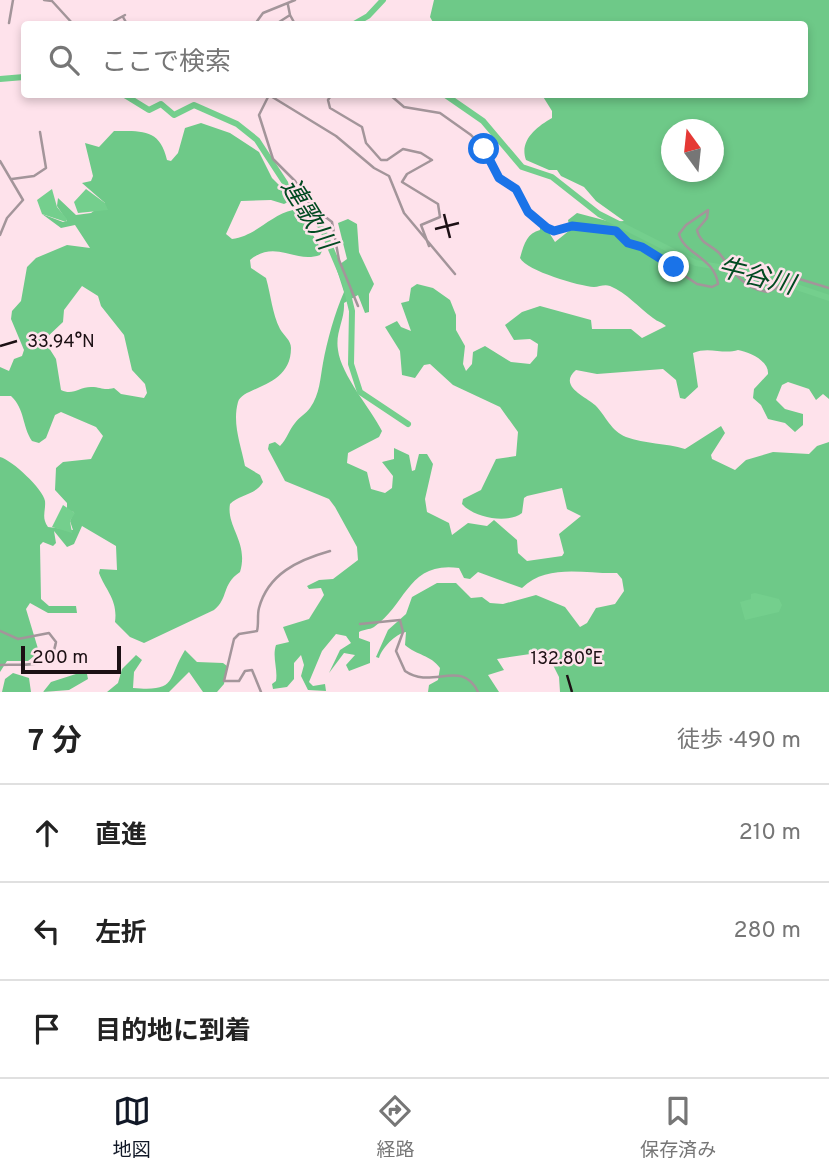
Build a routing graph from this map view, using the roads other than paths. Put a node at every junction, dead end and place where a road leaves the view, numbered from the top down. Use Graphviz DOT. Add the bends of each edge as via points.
graph roads {
  1 [pos="13,0"];
  2 [pos="44,0"];
  3 [pos="295,0"];
  4 [pos="288,5"];
  5 [pos="290,15"];
  6 [pos="114,20"];
  7 [pos="70,21"];
  8 [pos="126,21"];
  9 [pos="257,21"];
  10 [pos="281,21"];
  11 [pos="293,21"];
  12 [pos="9,23"];
  13 [pos="268,98"];
  14 [pos="274,98"];
  15 [pos="329,98"];
  16 [pos="394,98"];
  17 [pos="40,132"];
  18 [pos="0,161"];
  19 [pos="12,179"];
  20 [pos="0,235"];
  21 [pos="429,246"];
  22 [pos="455,274"];
  23 [pos="829,288"];
  24 [pos="358,306"];
  25 [pos="330,551"];
  26 [pos="360,624"];
  27 [pos="0,631"];
  28 [pos="0,665"];
  29 [pos="261,692"];
  30 [pos="478,692"];
  1 -- 12 [label="street"];
  2 -- 7 [label="street" via="52,1"];
  3 -- 4 [label="street"];
  4 -- 5 [label="street"];
  4 -- 9 [label="street" via="263,13"];
  5 -- 10 [label="street"];
  5 -- 11 [label="street"];
  6 -- 8 [label="street" via="124,16"];
  13 -- 24 [label="street" via="259,115 273,159 311,206 332,222 339,261"];
  14 -- 21 [label="street" via="389,176 404,213"];
  15 -- 21 [label="street" via="330,108 362,127 366,143 381,160 403,149 421,152 432,160 402,181 438,204 440,217 421,225"];
  16 -- 23 [label="street" via="404,107 440,113 471,135 499,178 516,189 528,212 551,230 572,226 616,231 697,284 712,287 718,284 705,258 685,245 679,234 708,210 697,230 699,237 747,285 768,292 796,278"];
  17 -- 19 [label="street" via="46,168 34,176"];
  18 -- 19 [label="street"];
  19 -- 20 [label="street" via="23,201 7,218"];
  21 -- 22 [label="street"];
  25 -- 29 [label="street" via="275,577 259,607 257,631 234,639 225,683 239,681 244,671 252,670"];
  26 -- 30 [label="street" via="400,620 403,632 396,651 405,671 426,678 464,675"];
  27 -- 28 [label="street" via="18,639 48,633 57,642 51,655 37,665"];
}
